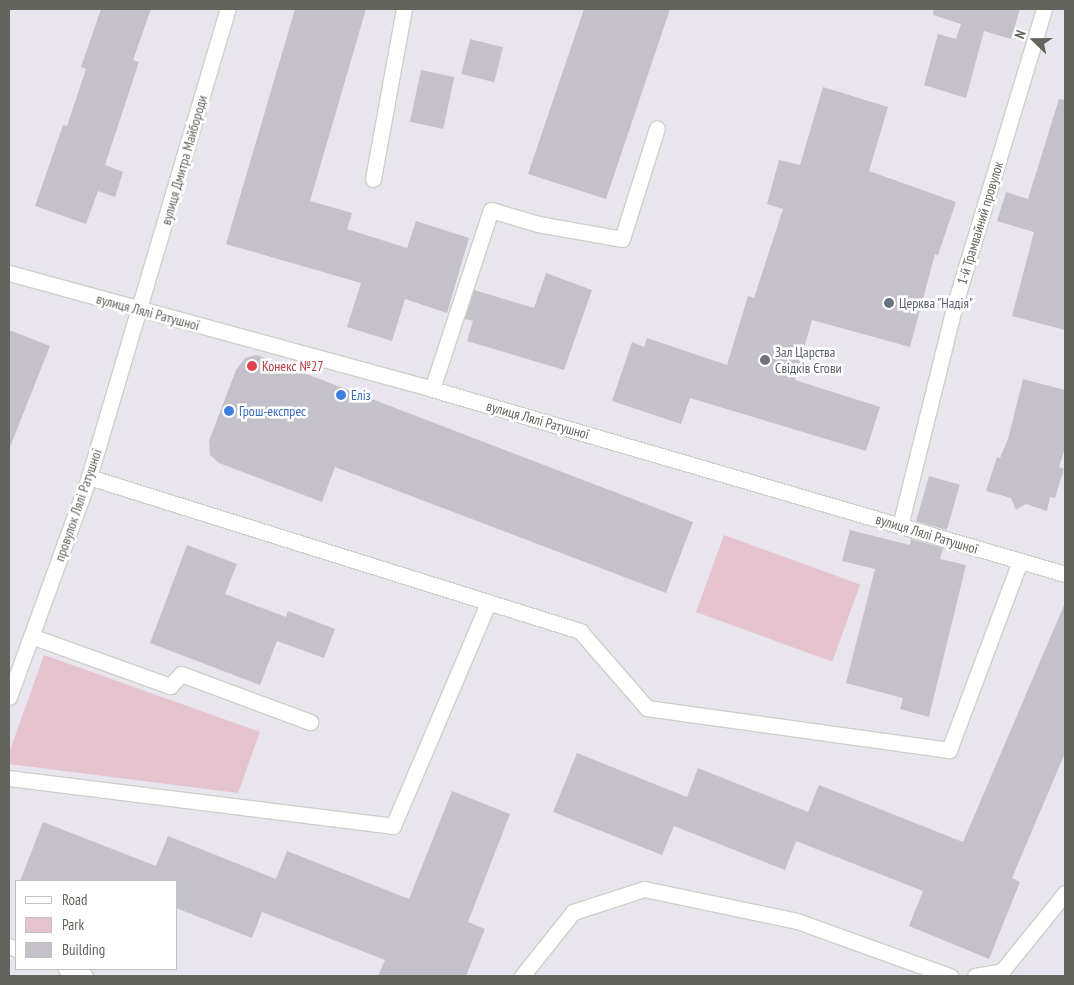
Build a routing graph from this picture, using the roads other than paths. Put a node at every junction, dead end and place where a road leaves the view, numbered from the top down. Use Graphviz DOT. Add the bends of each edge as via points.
graph roads {
  1 [pos="228,9"];
  2 [pos="404,9"];
  3 [pos="1044,9"];
  4 [pos="657,128"];
  5 [pos="373,179"];
  6 [pos="9,273"];
  7 [pos="141,310"];
  8 [pos="432,389"];
  9 [pos="89,477"];
  10 [pos="900,526"];
  11 [pos="1020,561"];
  12 [pos="1065,574"];
  13 [pos="488,604"];
  14 [pos="31,636"];
  15 [pos="9,697"];
  16 [pos="310,722"];
  17 [pos="9,778"];
  18 [pos="1065,893"];
  19 [pos="69,970"];
  20 [pos="85,976"];
  21 [pos="522,976"];
  22 [pos="950,976"];
  23 [pos="975,976"];
  1 -- 7 [label="street, вулиця Дмитра Майбороди"];
  2 -- 5 [label="street"];
  3 -- 10 [label="street, 1-й Трамвайний провулок" via="954,307"];
  4 -- 8 [label="street" via="622,239 538,224 491,210"];
  6 -- 7 [label="street, вулиця Лялі Ратушної"];
  7 -- 8 [label="street, вулиця Лялі Ратушної"];
  7 -- 9 [label="street, провулок Лялі Ратушної"];
  8 -- 10 [label="street, вулиця Лялі Ратушної"];
  9 -- 13 [label="street"];
  9 -- 14 [label="street, провулок Лялі Ратушної"];
  10 -- 11 [label="street, вулиця Лялі Ратушної"];
  11 -- 12 [label="street, вулиця Лялі Ратушної"];
  11 -- 13 [label="street" via="949,750 647,708 580,631"];
  13 -- 17 [label="street" via="393,826"];
  14 -- 15 [label="street, провулок Лялі Ратушної"];
  14 -- 16 [label="street" via="170,686 182,674"];
  18 -- 23 [label="street" via="1002,971"];
  19 -- 20 [label="street"];
  21 -- 22 [label="street" via="573,912 644,889 797,921"];
}
